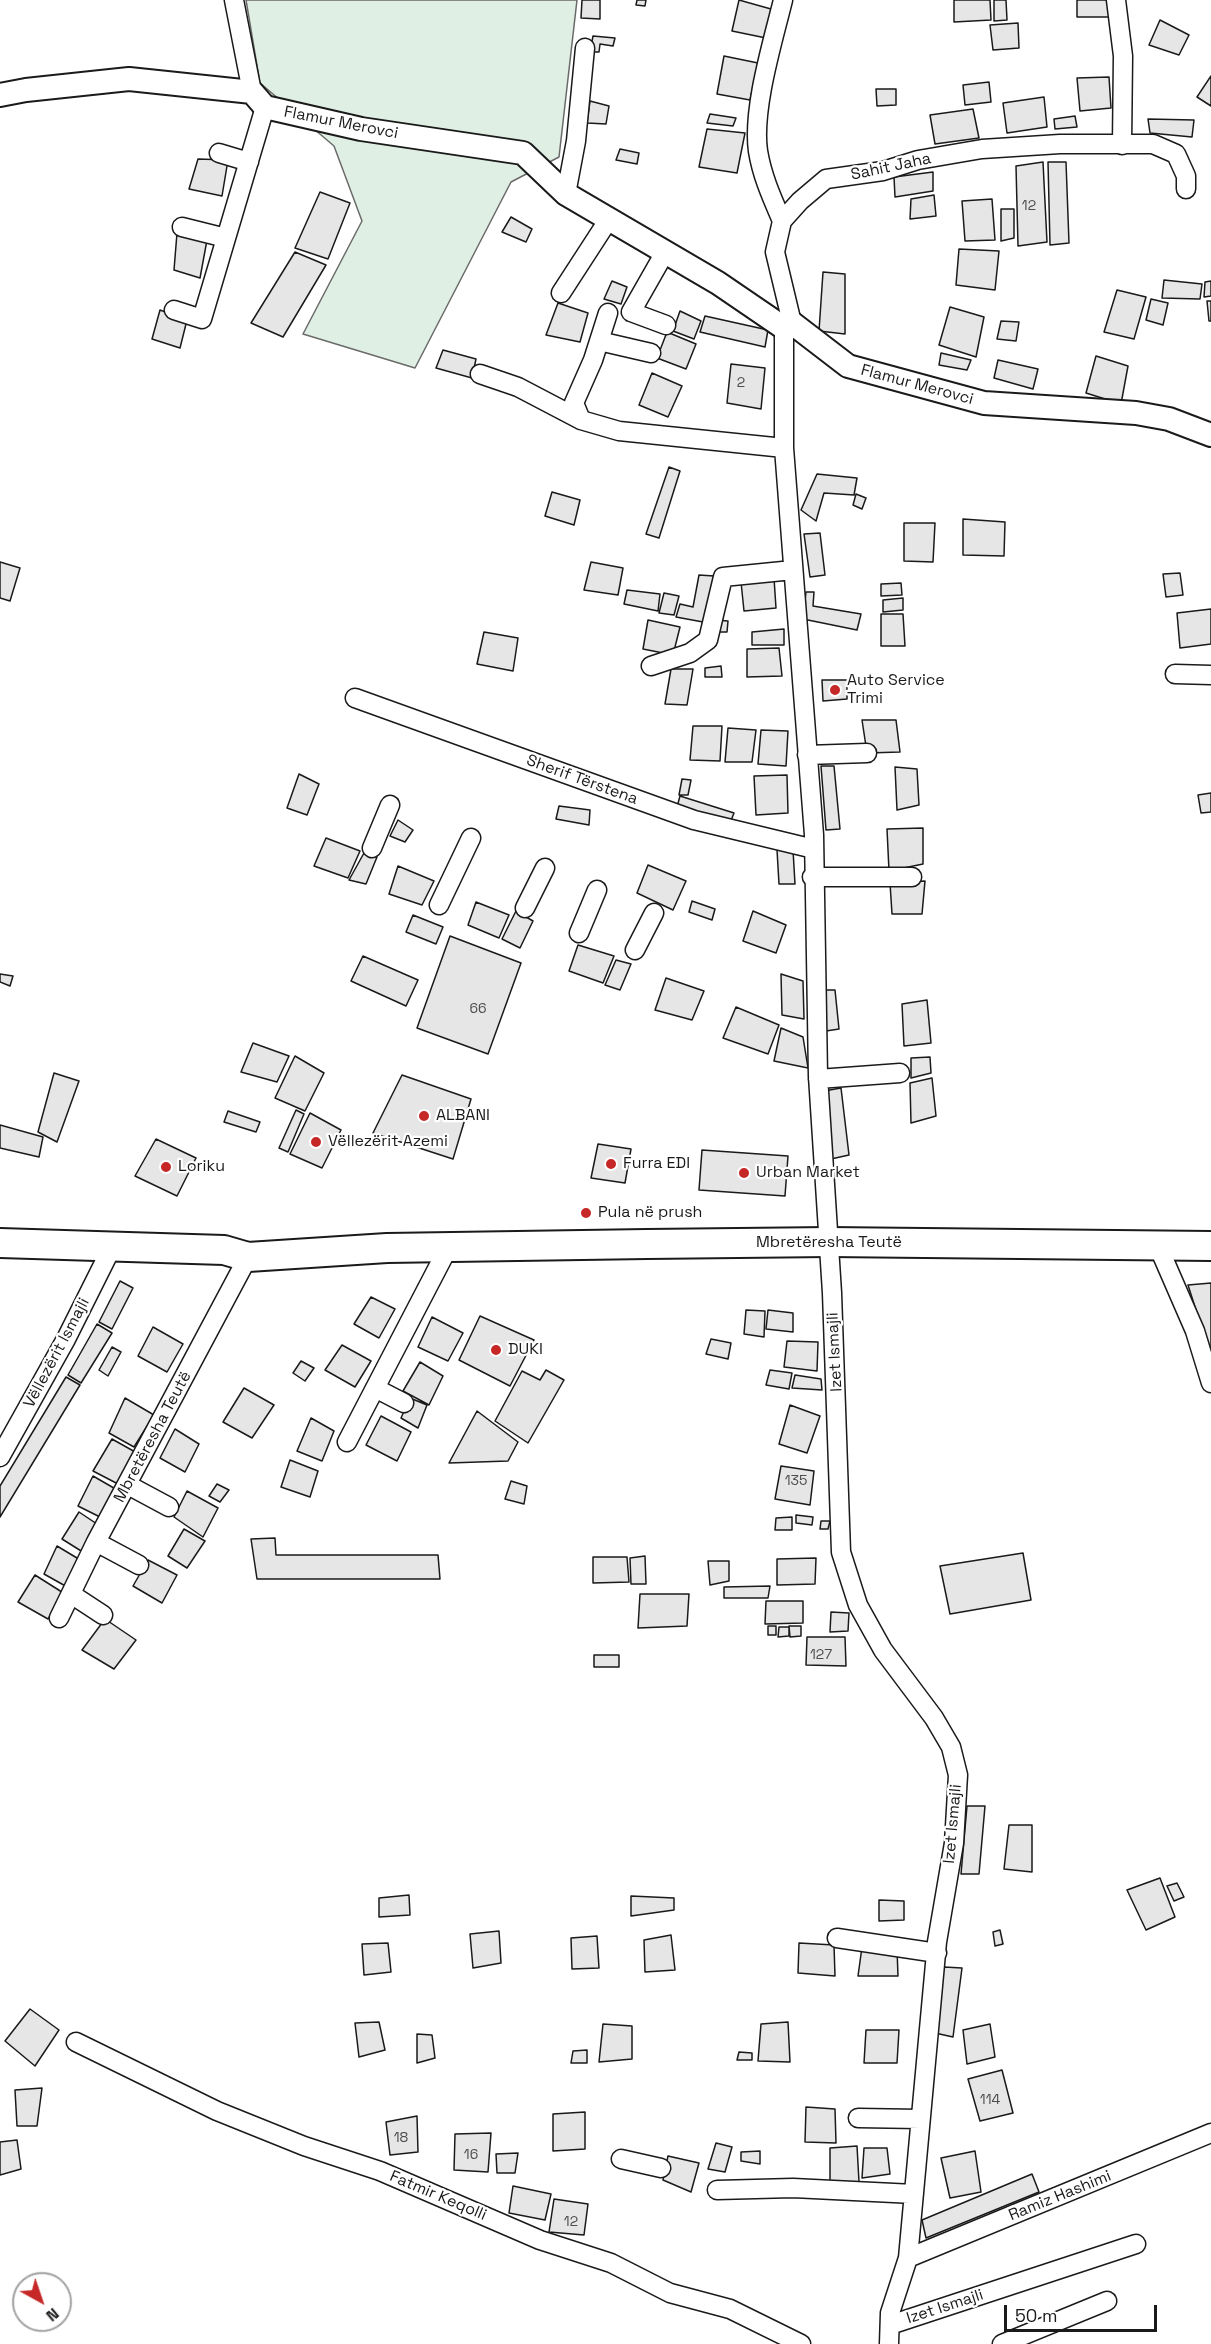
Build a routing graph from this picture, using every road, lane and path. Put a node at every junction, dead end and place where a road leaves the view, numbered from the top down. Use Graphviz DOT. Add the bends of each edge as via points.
graph roads {
  1 [pos="234,0"];
  2 [pos="783,0"];
  3 [pos="1116,0"];
  4 [pos="585,48"];
  5 [pos="0,95"];
  6 [pos="259,100"];
  7 [pos="1122,145"];
  8 [pos="219,153"];
  9 [pos="249,162"];
  10 [pos="1186,189"];
  11 [pos="566,194"];
  12 [pos="609,219"];
  13 [pos="782,221"];
  14 [pos="182,227"];
  15 [pos="226,238"];
  16 [pos="664,254"];
  17 [pos="561,293"];
  18 [pos="174,310"];
  19 [pos="608,313"];
  20 [pos="666,325"];
  21 [pos="788,325"];
  22 [pos="599,341"];
  23 [pos="651,353"];
  24 [pos="480,374"];
  25 [pos="581,420"];
  26 [pos="1211,435"];
  27 [pos="784,448"];
  28 [pos="793,570"];
  29 [pos="651,666"];
  30 [pos="1175,674"];
  31 [pos="1211,675"];
  32 [pos="355,698"];
  33 [pos="867,753"];
  34 [pos="807,754"];
  35 [pos="390,805"];
  36 [pos="471,838"];
  37 [pos="372,848"];
  38 [pos="814,849"];
  39 [pos="544,868"];
  40 [pos="813,877"];
  41 [pos="912,877"];
  42 [pos="597,890"];
  43 [pos="439,905"];
  44 [pos="525,908"];
  45 [pos="654,913"];
  46 [pos="579,933"];
  47 [pos="635,950"];
  48 [pos="900,1073"];
  49 [pos="818,1079"];
  50 [pos="829,1242"];
  51 [pos="0,1243"];
  52 [pos="1158,1246"];
  53 [pos="1211,1246"];
  54 [pos="112,1247"];
  55 [pos="448,1248"];
  56 [pos="248,1257"];
  57 [pos="1211,1383"];
  58 [pos="375,1388"];
  59 [pos="404,1403"];
  60 [pos="347,1442"];
  61 [pos="0,1457"];
  62 [pos="128,1485"];
  63 [pos="169,1507"];
  64 [pos="96,1542"];
  65 [pos="139,1565"];
  66 [pos="71,1594"];
  67 [pos="103,1615"];
  68 [pos="59,1618"];
  69 [pos="837,1938"];
  70 [pos="937,1953"];
  71 [pos="76,2042"];
  72 [pos="858,2118"];
  73 [pos="920,2119"];
  74 [pos="1211,2133"];
  75 [pos="621,2159"];
  76 [pos="661,2168"];
  77 [pos="717,2190"];
  78 [pos="914,2194"];
  79 [pos="1136,2244"];
  80 [pos="908,2258"];
  81 [pos="1107,2301"];
  82 [pos="890,2325"];
  83 [pos="801,2344"];
  84 [pos="889,2344"];
  85 [pos="1002,2344"];
  1 -- 6 [label="street"];
  2 -- 13 [label="street" via="759,111 758,149 766,185"];
  3 -- 7 [label="street" via="1123,56"];
  4 -- 11 [label="street" via="576,141"];
  5 -- 6 [label="street, Flamur Merovci" via="129,80"];
  6 -- 9 [label="street"];
  6 -- 11 [label="street, Flamur Merovci" via="361,129 523,153"];
  7 -- 10 [label="street, Sahit Jaha" via="1153,144 1176,154 1186,176"];
  7 -- 13 [label="street, Sahit Jaha" via="982,148 883,171 826,179"];
  8 -- 9 [label="street"];
  9 -- 15 [label="street"];
  11 -- 12 [label="street, Flamur Merovci"];
  12 -- 16 [label="street, Flamur Merovci"];
  12 -- 17 [label="street"];
  13 -- 21 [label="street" via="775,252"];
  14 -- 15 [label="street"];
  15 -- 18 [label="street" via="202,319"];
  16 -- 20 [label="street" via="631,312"];
  16 -- 21 [label="street, Flamur Merovci"];
  19 -- 22 [label="street"];
  21 -- 26 [label="street, Flamur Merovci" via="848,366 984,403 1136,413 1169,419"];
  21 -- 27 [label="street"];
  22 -- 23 [label="street"];
  22 -- 25 [label="street" via="574,403"];
  24 -- 25 [label="street" via="518,387"];
  25 -- 27 [label="street" via="619,431"];
  27 -- 28 [label="street"];
  28 -- 29 [label="street" via="723,577 708,640 690,653"];
  28 -- 34 [label="street"];
  30 -- 31 [label="street"];
  32 -- 38 [label="street, Sherif Tërstena" via="694,820"];
  33 -- 34 [label="street"];
  34 -- 38 [label="street"];
  35 -- 37 [label="street"];
  36 -- 43 [label="street"];
  38 -- 40 [label="street"];
  39 -- 44 [label="street"];
  40 -- 41 [label="street"];
  40 -- 49 [label="street"];
  42 -- 46 [label="street"];
  45 -- 47 [label="street"];
  48 -- 49 [label="street"];
  49 -- 50 [label="street"];
  50 -- 52 [label="main road, Mbretëresha Teutë"];
  50 -- 55 [label="main road, Mbretëresha Teutë"];
  50 -- 70 [label="street, Izet Ismajli" via="841,1552 858,1605 884,1650 934,1718 951,1747 958,1775 954,1843"];
  51 -- 54 [label="main road, Mbretëresha Teutë"];
  52 -- 53 [label="main road, Mbretëresha Teutë"];
  52 -- 57 [label="street" via="1195,1330"];
  54 -- 56 [label="main road, Mbretëresha Teutë" via="224,1250"];
  54 -- 61 [label="street, Vëllezërit Ismajli"];
  55 -- 56 [label="main road, Mbretëresha Teutë"];
  55 -- 58 [label="street"];
  56 -- 62 [label="street, Mbretëresha Teutë"];
  58 -- 59 [label="street"];
  58 -- 60 [label="street"];
  62 -- 63 [label="street"];
  62 -- 64 [label="street, Mbretëresha Teutë"];
  64 -- 65 [label="street"];
  64 -- 66 [label="street, Mbretëresha Teutë"];
  66 -- 67 [label="street"];
  66 -- 68 [label="street, Mbretëresha Teutë"];
  69 -- 70 [label="street"];
  70 -- 73 [label="street, Izet Ismajli"];
  71 -- 83 [label="street, Fatmir Keqolli" via="217,2111 380,2171 540,2240 611,2263 670,2293 730,2309"];
  72 -- 73 [label="street"];
  73 -- 78 [label="street, Izet Ismajli"];
  74 -- 80 [label="street, Ramiz Hashimi"];
  75 -- 76 [label="street"];
  77 -- 78 [label="street" via="793,2188"];
  78 -- 80 [label="street, Izet Ismajli"];
  79 -- 82 [label="street, Izet Ismajli"];
  80 -- 82 [label="street, Izet Ismajli" via="890,2313"];
  81 -- 85 [label="street"];
  82 -- 84 [label="street, Izet Ismajli"];
}
